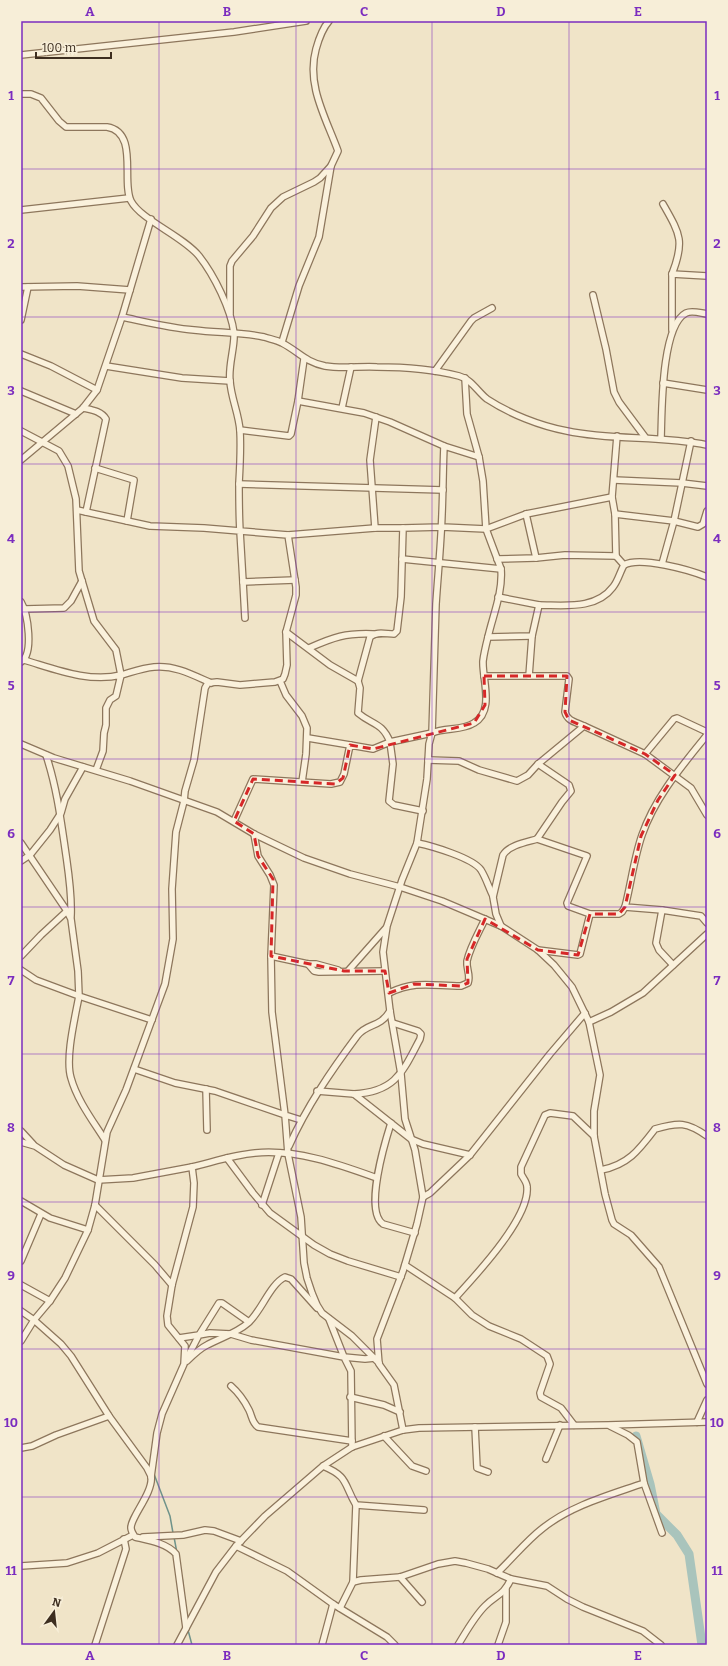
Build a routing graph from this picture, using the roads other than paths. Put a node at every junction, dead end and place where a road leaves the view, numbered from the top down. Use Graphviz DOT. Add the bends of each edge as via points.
graph roads {
  1 [pos="306,21"];
  2 [pos="329,21"];
  3 [pos="21,55"];
  4 [pos="21,94"];
  5 [pos="331,166"];
  6 [pos="129,198"];
  7 [pos="663,204"];
  8 [pos="21,210"];
  9 [pos="151,219"];
  10 [pos="672,274"];
  11 [pos="707,276"];
  12 [pos="28,287"];
  13 [pos="21,288"];
  14 [pos="130,290"];
  15 [pos="593,295"];
  16 [pos="492,308"];
  17 [pos="707,314"];
  18 [pos="230,316"];
  19 [pos="122,317"];
  20 [pos="21,320"];
  21 [pos="672,330"];
  22 [pos="234,334"];
  23 [pos="282,342"];
  24 [pos="21,354"];
  25 [pos="304,359"];
  26 [pos="106,366"];
  27 [pos="351,368"];
  28 [pos="435,371"];
  29 [pos="465,378"];
  30 [pos="230,381"];
  31 [pos="663,383"];
  32 [pos="97,390"];
  33 [pos="707,390"];
  34 [pos="21,391"];
  35 [pos="298,401"];
  36 [pos="83,408"];
  37 [pos="342,408"];
  38 [pos="76,414"];
  39 [pos="376,417"];
  40 [pos="21,430"];
  41 [pos="240,430"];
  42 [pos="617,436"];
  43 [pos="645,438"];
  44 [pos="661,438"];
  45 [pos="691,441"];
  46 [pos="43,442"];
  47 [pos="707,445"];
  48 [pos="444,446"];
  49 [pos="479,457"];
  50 [pos="21,460"];
  51 [pos="95,468"];
  52 [pos="614,480"];
  53 [pos="682,483"];
  54 [pos="239,484"];
  55 [pos="707,486"];
  56 [pos="371,488"];
  57 [pos="443,490"];
  58 [pos="612,497"];
  59 [pos="77,510"];
  60 [pos="707,511"];
  61 [pos="86,512"];
  62 [pos="526,514"];
  63 [pos="615,514"];
  64 [pos="127,521"];
  65 [pos="674,521"];
  66 [pos="442,527"];
  67 [pos="375,528"];
  68 [pos="403,528"];
  69 [pos="486,529"];
  70 [pos="240,531"];
  71 [pos="288,535"];
  72 [pos="616,556"];
  73 [pos="536,558"];
  74 [pos="496,559"];
  75 [pos="402,560"];
  76 [pos="439,562"];
  77 [pos="662,564"];
  78 [pos="624,565"];
  79 [pos="501,569"];
  80 [pos="707,577"];
  81 [pos="295,580"];
  82 [pos="82,581"];
  83 [pos="244,582"];
  84 [pos="498,596"];
  85 [pos="21,602"];
  86 [pos="539,605"];
  87 [pos="25,609"];
  88 [pos="245,618"];
  89 [pos="286,632"];
  90 [pos="373,634"];
  91 [pos="532,636"];
  92 [pos="488,637"];
  93 [pos="309,648"];
  94 [pos="23,661"];
  95 [pos="121,675"];
  96 [pos="484,676"];
  97 [pos="529,676"];
  98 [pos="280,681"];
  99 [pos="358,681"];
  100 [pos="213,683"];
  101 [pos="584,726"];
  102 [pos="432,733"];
  103 [pos="707,733"];
  104 [pos="308,738"];
  105 [pos="390,742"];
  106 [pos="21,744"];
  107 [pos="350,745"];
  108 [pos="645,754"];
  109 [pos="46,755"];
  110 [pos="428,760"];
  111 [pos="538,764"];
  112 [pos="83,767"];
  113 [pos="96,770"];
  114 [pos="675,775"];
  115 [pos="302,782"];
  116 [pos="184,801"];
  117 [pos="423,811"];
  118 [pos="61,813"];
  119 [pos="707,815"];
  120 [pos="234,821"];
  121 [pos="254,834"];
  122 [pos="537,839"];
  123 [pos="21,843"];
  124 [pos="418,843"];
  125 [pos="30,855"];
  126 [pos="21,861"];
  127 [pos="400,887"];
  128 [pos="493,897"];
  129 [pos="625,907"];
  130 [pos="662,910"];
  131 [pos="67,911"];
  132 [pos="590,914"];
  133 [pos="71,919"];
  134 [pos="485,919"];
  135 [pos="707,923"];
  136 [pos="387,926"];
  137 [pos="501,926"];
  138 [pos="706,936"];
  139 [pos="538,950"];
  140 [pos="21,956"];
  141 [pos="271,956"];
  142 [pos="673,965"];
  143 [pos="21,970"];
  144 [pos="346,971"];
  145 [pos="385,971"];
  146 [pos="389,993"];
  147 [pos="79,996"];
  148 [pos="390,1010"];
  149 [pos="585,1013"];
  150 [pos="152,1020"];
  151 [pos="589,1022"];
  152 [pos="393,1024"];
  153 [pos="134,1069"];
  154 [pos="401,1074"];
  155 [pos="206,1088"];
  156 [pos="317,1092"];
  157 [pos="354,1094"];
  158 [pos="285,1116"];
  159 [pos="301,1120"];
  160 [pos="391,1123"];
  161 [pos="207,1130"];
  162 [pos="21,1131"];
  163 [pos="594,1136"];
  164 [pos="707,1136"];
  165 [pos="411,1139"];
  166 [pos="105,1140"];
  167 [pos="21,1142"];
  168 [pos="35,1146"];
  169 [pos="288,1151"];
  170 [pos="279,1153"];
  171 [pos="470,1155"];
  172 [pos="227,1158"];
  173 [pos="192,1168"];
  174 [pos="601,1170"];
  175 [pos="377,1178"];
  176 [pos="98,1180"];
  177 [pos="423,1197"];
  178 [pos="21,1201"];
  179 [pos="95,1205"];
  180 [pos="262,1205"];
  181 [pos="42,1214"];
  182 [pos="88,1230"];
  183 [pos="415,1233"];
  184 [pos="302,1236"];
  185 [pos="21,1261"];
  186 [pos="405,1265"];
  187 [pos="400,1277"];
  188 [pos="21,1285"];
  189 [pos="172,1285"];
  190 [pos="455,1298"];
  191 [pos="50,1301"];
  192 [pos="320,1310"];
  193 [pos="21,1311"];
  194 [pos="329,1319"];
  195 [pos="34,1320"];
  196 [pos="249,1322"];
  197 [pos="230,1334"];
  198 [pos="199,1335"];
  199 [pos="179,1338"];
  200 [pos="21,1341"];
  201 [pos="344,1356"];
  202 [pos="375,1358"];
  203 [pos="184,1364"];
  204 [pos="379,1364"];
  205 [pos="707,1384"];
  206 [pos="231,1386"];
  207 [pos="350,1397"];
  208 [pos="707,1400"];
  209 [pos="400,1412"];
  210 [pos="109,1416"];
  211 [pos="697,1422"];
  212 [pos="707,1422"];
  213 [pos="560,1425"];
  214 [pos="574,1425"];
  215 [pos="608,1425"];
  216 [pos="475,1427"];
  217 [pos="403,1430"];
  218 [pos="384,1436"];
  219 [pos="352,1444"];
  220 [pos="21,1448"];
  221 [pos="546,1459"];
  222 [pos="323,1466"];
  223 [pos="426,1471"];
  224 [pos="488,1472"];
  225 [pos="151,1477"];
  226 [pos="644,1483"];
  227 [pos="356,1505"];
  228 [pos="424,1510"];
  229 [pos="662,1533"];
  230 [pos="136,1536"];
  231 [pos="124,1539"];
  232 [pos="239,1543"];
  233 [pos="21,1566"];
  234 [pos="497,1573"];
  235 [pos="400,1577"];
  236 [pos="511,1579"];
  237 [pos="353,1582"];
  238 [pos="506,1590"];
  239 [pos="422,1602"];
  240 [pos="333,1604"];
  241 [pos="340,1608"];
  242 [pos="186,1628"];
  243 [pos="95,1645"];
  244 [pos="177,1645"];
  245 [pos="322,1645"];
  246 [pos="395,1645"];
  247 [pos="458,1645"];
  248 [pos="498,1645"];
  249 [pos="661,1645"];
  1 -- 3 [label="street" via="241,32"];
  2 -- 5 [label="street" via="318,40 312,72 322,112 338,151"];
  4 -- 6 [label="street" via="41,98 66,127 113,127 120,133 127,158"];
  5 -- 18 [label="street" via="314,182 276,202 254,236 232,262"];
  5 -- 23 [label="street" via="319,237 298,286"];
  6 -- 8 [label="street"];
  6 -- 9 [label="street" via="135,207"];
  7 -- 10 [label="street" via="680,238 679,252"];
  9 -- 14 [label="street"];
  9 -- 18 [label="street" via="198,256 221,294"];
  10 -- 11 [label="street"];
  10 -- 21 [label="street"];
  12 -- 13 [label="street"];
  12 -- 14 [label="street" via="77,286"];
  12 -- 20 [label="street"];
  14 -- 19 [label="street"];
  15 -- 43 [label="street" via="614,392"];
  16 -- 28 [label="street" via="471,321"];
  17 -- 21 [label="street" via="691,311 685,314"];
  18 -- 22 [label="street"];
  19 -- 22 [label="street" via="174,327"];
  19 -- 26 [label="street"];
  21 -- 31 [label="street"];
  22 -- 23 [label="street" via="254,335"];
  22 -- 30 [label="street"];
  23 -- 25 [label="street"];
  24 -- 32 [label="street" via="56,368"];
  25 -- 27 [label="street" via="326,366"];
  25 -- 35 [label="street"];
  26 -- 30 [label="street" via="182,378"];
  26 -- 32 [label="street"];
  27 -- 28 [label="street" via="389,366"];
  27 -- 37 [label="street"];
  28 -- 29 [label="street"];
  29 -- 42 [label="street" via="488,399 535,422 572,432"];
  29 -- 49 [label="street" via="467,414"];
  30 -- 41 [label="street"];
  31 -- 33 [label="street"];
  31 -- 44 [label="street"];
  32 -- 36 [label="street"];
  34 -- 38 [label="street"];
  35 -- 37 [label="street"];
  35 -- 41 [label="street" via="289,436"];
  36 -- 38 [label="street"];
  36 -- 51 [label="street" via="99,412 106,419"];
  37 -- 39 [label="street"];
  38 -- 46 [label="street"];
  39 -- 48 [label="street"];
  39 -- 56 [label="street" via="371,452"];
  40 -- 46 [label="street"];
  41 -- 54 [label="street"];
  42 -- 43 [label="street"];
  42 -- 52 [label="street"];
  43 -- 44 [label="street"];
  44 -- 45 [label="street"];
  45 -- 47 [label="street"];
  45 -- 53 [label="street"];
  46 -- 50 [label="street"];
  46 -- 59 [label="street" via="59,451 64,458"];
  48 -- 49 [label="street"];
  48 -- 57 [label="street"];
  49 -- 69 [label="street"];
  51 -- 61 [label="street"];
  51 -- 64 [label="street" via="134,480"];
  52 -- 53 [label="street"];
  52 -- 58 [label="street"];
  53 -- 55 [label="street"];
  53 -- 65 [label="street"];
  54 -- 56 [label="street"];
  54 -- 70 [label="street"];
  56 -- 57 [label="street"];
  56 -- 67 [label="street"];
  57 -- 66 [label="street"];
  58 -- 62 [label="street"];
  58 -- 63 [label="street"];
  59 -- 61 [label="street"];
  59 -- 82 [label="street" via="78,561"];
  60 -- 65 [label="street" via="703,524 698,526"];
  61 -- 64 [label="street"];
  62 -- 69 [label="street"];
  62 -- 73 [label="street"];
  63 -- 65 [label="street"];
  63 -- 72 [label="street"];
  64 -- 70 [label="street" via="155,527"];
  65 -- 77 [label="street"];
  66 -- 68 [label="street"];
  66 -- 69 [label="street"];
  66 -- 76 [label="street"];
  67 -- 68 [label="street"];
  67 -- 71 [label="street"];
  68 -- 75 [label="street"];
  69 -- 74 [label="street"];
  70 -- 71 [label="street"];
  70 -- 83 [label="street"];
  71 -- 81 [label="street"];
  72 -- 73 [label="street" via="565,555"];
  72 -- 78 [label="street"];
  73 -- 74 [label="street"];
  74 -- 79 [label="street"];
  75 -- 76 [label="street"];
  75 -- 90 [label="street" via="397,631 394,634"];
  76 -- 79 [label="street"];
  76 -- 102 [label="street"];
  77 -- 78 [label="street" via="631,562"];
  77 -- 80 [label="street" via="690,570"];
  78 -- 86 [label="street" via="613,587 600,599 578,605"];
  79 -- 84 [label="street"];
  81 -- 83 [label="street"];
  81 -- 89 [label="street" via="296,595"];
  82 -- 87 [label="street" via="67,607"];
  82 -- 95 [label="street" via="94,621 116,650"];
  83 -- 88 [label="street"];
  84 -- 86 [label="street"];
  84 -- 92 [label="street"];
  85 -- 87 [label="street"];
  86 -- 91 [label="street"];
  87 -- 94 [label="street" via="28,646"];
  89 -- 93 [label="street"];
  89 -- 98 [label="street" via="286,670"];
  90 -- 93 [label="street" via="354,633 338,636"];
  90 -- 99 [label="street"];
  91 -- 92 [label="street"];
  91 -- 97 [label="street"];
  92 -- 96 [label="street" via="483,662"];
  93 -- 99 [label="street" via="330,665"];
  94 -- 95 [label="street" via="90,677"];
  95 -- 100 [label="street" via="162,667 184,671"];
  95 -- 113 [label="street" via="116,696 110,700 106,708 103,751"];
  96 -- 97 [label="street"];
  96 -- 102 [label="street" via="486,698 479,719 469,725"];
  97 -- 101 [label="street" via="567,676 566,716 569,720"];
  98 -- 100 [label="street" via="240,685"];
  98 -- 104 [label="street" via="286,695 306,722"];
  99 -- 105 [label="street" via="358,713 384,730"];
  100 -- 116 [label="street" via="208,683 205,688 199,738"];
  101 -- 108 [label="street"];
  101 -- 111 [label="street"];
  102 -- 105 [label="street"];
  102 -- 110 [label="street"];
  103 -- 108 [label="street" via="677,718 674,719"];
  103 -- 114 [label="street"];
  104 -- 107 [label="street"];
  104 -- 115 [label="street"];
  105 -- 107 [label="street" via="373,749"];
  105 -- 117 [label="street" via="393,764 389,802"];
  106 -- 109 [label="street"];
  107 -- 115 [label="street" via="340,782"];
  108 -- 114 [label="street"];
  109 -- 112 [label="street"];
  109 -- 118 [label="street"];
  110 -- 111 [label="street" via="459,761 517,781 528,775"];
  110 -- 117 [label="street"];
  111 -- 122 [label="street" via="569,786 571,791"];
  112 -- 113 [label="street"];
  112 -- 118 [label="street" via="65,799"];
  113 -- 116 [label="street"];
  114 -- 119 [label="street" via="691,788"];
  114 -- 129 [label="street" via="658,800 641,836"];
  115 -- 120 [label="street" via="253,779"];
  116 -- 120 [label="street" via="217,812"];
  116 -- 150 [label="street" via="176,832 173,859 173,939 170,962"];
  117 -- 124 [label="street"];
  118 -- 125 [label="street"];
  118 -- 133 [label="street" via="71,895"];
  120 -- 121 [label="street"];
  121 -- 127 [label="street" via="326,866"];
  121 -- 141 [label="street" via="258,856 274,885"];
  122 -- 128 [label="street" via="505,852"];
  122 -- 132 [label="street" via="587,856 567,903 568,906"];
  123 -- 125 [label="street"];
  124 -- 127 [label="street"];
  124 -- 128 [label="street" via="448,852 477,867 481,870"];
  125 -- 126 [label="street"];
  125 -- 131 [label="street"];
  127 -- 134 [label="street"];
  127 -- 136 [label="street"];
  128 -- 137 [label="street"];
  129 -- 130 [label="street"];
  129 -- 132 [label="street" via="619,914"];
  130 -- 135 [label="street" via="700,916"];
  130 -- 142 [label="street" via="656,943"];
  131 -- 133 [label="street"];
  131 -- 140 [label="street"];
  132 -- 139 [label="street" via="578,956"];
  133 -- 147 [label="street"];
  134 -- 137 [label="street"];
  134 -- 146 [label="street" via="467,959 469,981 466,985 414,984"];
  136 -- 144 [label="street"];
  136 -- 145 [label="street" via="383,952"];
  137 -- 139 [label="street"];
  138 -- 142 [label="street"];
  139 -- 149 [label="street" via="554,964 572,987"];
  141 -- 144 [label="street" via="308,964 314,971"];
  141 -- 158 [label="street" via="274,1037"];
  142 -- 151 [label="street" via="643,993"];
  143 -- 147 [label="street" via="36,980"];
  144 -- 145 [label="street"];
  145 -- 146 [label="street"];
  146 -- 148 [label="street"];
  147 -- 150 [label="street"];
  147 -- 166 [label="street" via="71,1051 71,1078 90,1118"];
  148 -- 152 [label="street"];
  148 -- 156 [label="street" via="383,1021 359,1032"];
  149 -- 151 [label="street"];
  149 -- 171 [label="street"];
  150 -- 153 [label="street"];
  151 -- 163 [label="street" via="600,1075 594,1111"];
  152 -- 154 [label="street"];
  152 -- 154 [label="street" via="421,1034"];
  153 -- 155 [label="street" via="175,1083"];
  153 -- 166 [label="street"];
  154 -- 157 [label="street" via="382,1089"];
  154 -- 165 [label="street"];
  155 -- 158 [label="street"];
  155 -- 161 [label="street"];
  156 -- 157 [label="street"];
  156 -- 159 [label="street"];
  157 -- 160 [label="street"];
  158 -- 159 [label="street"];
  158 -- 169 [label="street"];
  159 -- 169 [label="street"];
  160 -- 165 [label="street"];
  160 -- 175 [label="street" via="380,1158"];
  162 -- 168 [label="street"];
  163 -- 174 [label="street"];
  163 -- 190 [label="street" via="574,1116 550,1113 546,1115 521,1167 520,1174 528,1188 522,1209 481,1270"];
  164 -- 174 [label="street" via="689,1124 655,1129 640,1148 618,1166"];
  165 -- 171 [label="street"];
  165 -- 177 [label="street" via="420,1170"];
  166 -- 176 [label="street"];
  167 -- 168 [label="street"];
  168 -- 176 [label="street" via="64,1165"];
  169 -- 170 [label="street"];
  169 -- 175 [label="street"];
  169 -- 184 [label="street" via="301,1217"];
  170 -- 172 [label="street" via="256,1153"];
  170 -- 180 [label="street"];
  171 -- 177 [label="street" via="434,1190"];
  172 -- 173 [label="street"];
  172 -- 180 [label="street"];
  173 -- 176 [label="street" via="133,1178"];
  173 -- 189 [label="street" via="193,1207"];
  174 -- 205 [label="street" via="612,1220 631,1235 660,1267"];
  175 -- 183 [label="street" via="377,1215 380,1222"];
  176 -- 179 [label="street"];
  177 -- 183 [label="street"];
  178 -- 181 [label="street"];
  179 -- 182 [label="street"];
  179 -- 189 [label="street"];
  180 -- 184 [label="street" via="279,1221"];
  181 -- 182 [label="street"];
  181 -- 185 [label="street"];
  182 -- 191 [label="street" via="70,1270"];
  183 -- 186 [label="street"];
  184 -- 187 [label="street" via="330,1254"];
  184 -- 192 [label="street" via="307,1278"];
  186 -- 187 [label="street"];
  186 -- 190 [label="street"];
  187 -- 204 [label="street" via="377,1339"];
  188 -- 191 [label="street"];
  189 -- 199 [label="street" via="167,1321"];
  190 -- 214 [label="street" via="472,1315 489,1326 521,1339 547,1356 550,1364 540,1393 541,1397 562,1408"];
  191 -- 195 [label="street"];
  192 -- 194 [label="street"];
  192 -- 196 [label="street" via="291,1279 285,1278 279,1281"];
  193 -- 195 [label="street"];
  194 -- 201 [label="street"];
  194 -- 202 [label="street"];
  195 -- 200 [label="street"];
  195 -- 210 [label="street" via="71,1356"];
  196 -- 197 [label="street"];
  196 -- 198 [label="street" via="219,1303"];
  197 -- 198 [label="street"];
  197 -- 201 [label="street"];
  197 -- 203 [label="street" via="206,1346"];
  198 -- 199 [label="street"];
  198 -- 203 [label="street"];
  199 -- 203 [label="street" via="185,1346"];
  201 -- 202 [label="street"];
  201 -- 207 [label="street" via="351,1371"];
  202 -- 204 [label="street"];
  203 -- 225 [label="street" via="162,1414"];
  204 -- 209 [label="street" via="394,1385"];
  206 -- 219 [label="street" via="239,1393 258,1427"];
  207 -- 209 [label="street" via="384,1405"];
  207 -- 219 [label="street"];
  208 -- 211 [label="street"];
  209 -- 217 [label="street"];
  210 -- 220 [label="street"];
  210 -- 225 [label="street"];
  211 -- 212 [label="street"];
  211 -- 215 [label="street"];
  213 -- 214 [label="street"];
  213 -- 216 [label="street"];
  213 -- 221 [label="street"];
  214 -- 215 [label="street"];
  215 -- 226 [label="street" via="637,1442"];
  216 -- 217 [label="street" via="424,1427"];
  216 -- 224 [label="street" via="477,1468"];
  217 -- 218 [label="street"];
  218 -- 219 [label="street"];
  218 -- 223 [label="street" via="412,1466"];
  219 -- 222 [label="street"];
  222 -- 227 [label="street" via="340,1475"];
  222 -- 232 [label="street" via="264,1516"];
  225 -- 230 [label="street" via="142,1506 131,1524"];
  226 -- 229 [label="street"];
  226 -- 234 [label="street" via="596,1500 554,1520 527,1542"];
  227 -- 228 [label="street"];
  227 -- 237 [label="street"];
  230 -- 231 [label="street"];
  230 -- 232 [label="street" via="183,1535 206,1530 214,1531"];
  230 -- 242 [label="street" via="166,1546 176,1554"];
  231 -- 233 [label="street" via="98,1553 67,1563"];
  231 -- 243 [label="street" via="126,1549"];
  232 -- 240 [label="street" via="287,1570"];
  232 -- 242 [label="street" via="216,1572"];
  234 -- 235 [label="street" via="455,1561"];
  234 -- 236 [label="street"];
  235 -- 237 [label="street"];
  235 -- 239 [label="street"];
  236 -- 238 [label="street"];
  236 -- 249 [label="street" via="547,1586 583,1608 643,1631"];
  237 -- 241 [label="street"];
  238 -- 247 [label="street" via="485,1606"];
  238 -- 248 [label="street" via="506,1622"];
  240 -- 241 [label="street"];
  240 -- 245 [label="street"];
  241 -- 246 [label="street" via="387,1637"];
  242 -- 244 [label="street"];
}
